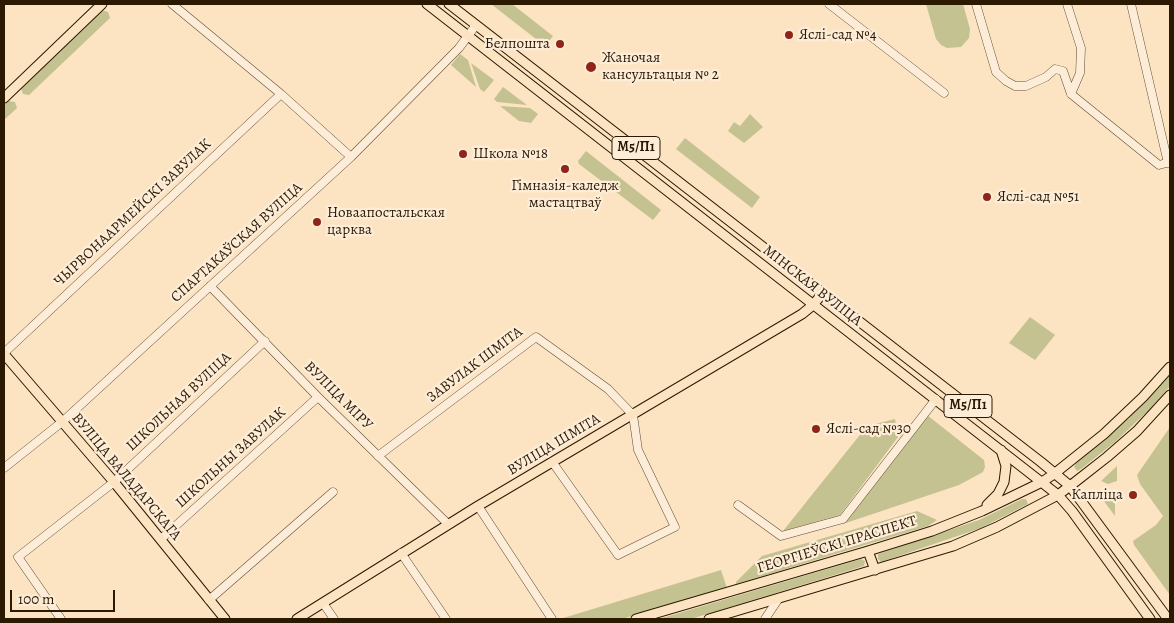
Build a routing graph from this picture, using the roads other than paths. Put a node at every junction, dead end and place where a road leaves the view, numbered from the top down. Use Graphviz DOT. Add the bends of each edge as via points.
graph roads {
  1 [pos="102,4"];
  2 [pos="172,4"];
  3 [pos="428,4"];
  4 [pos="449,4"];
  5 [pos="829,4"];
  6 [pos="976,4"];
  7 [pos="1067,4"];
  8 [pos="1131,4"];
  9 [pos="476,25"];
  10 [pos="468,36"];
  11 [pos="944,93"];
  12 [pos="280,94"];
  13 [pos="1071,94"];
  14 [pos="4,98"];
  15 [pos="352,157"];
  16 [pos="1169,163"];
  17 [pos="210,286"];
  18 [pos="822,294"];
  19 [pos="813,305"];
  20 [pos="265,341"];
  21 [pos="4,354"];
  22 [pos="1170,366"];
  23 [pos="1170,395"];
  24 [pos="318,397"];
  25 [pos="936,399"];
  26 [pos="632,415"];
  27 [pos="62,422"];
  28 [pos="1001,450"];
  29 [pos="378,456"];
  30 [pos="553,462"];
  31 [pos="4,468"];
  32 [pos="1054,474"];
  33 [pos="114,482"];
  34 [pos="1042,482"];
  35 [pos="1070,486"];
  36 [pos="333,492"];
  37 [pos="1058,495"];
  38 [pos="738,505"];
  39 [pos="478,506"];
  40 [pos="982,511"];
  41 [pos="448,524"];
  42 [pos="161,540"];
  43 [pos="868,551"];
  44 [pos="401,553"];
  45 [pos="875,570"];
  46 [pos="779,598"];
  47 [pos="210,600"];
  48 [pos="323,603"];
  49 [pos="61,619"];
  50 [pos="225,619"];
  51 [pos="297,619"];
  52 [pos="334,619"];
  53 [pos="446,619"];
  54 [pos="552,619"];
  55 [pos="636,619"];
  56 [pos="709,619"];
  57 [pos="765,619"];
  58 [pos="1150,619"];
  59 [pos="1168,619"];
  1 -- 14 [label="main road"];
  2 -- 12 [label="street"];
  3 -- 10 [label="main road, МІНСКАЯ ВУЛІЦА / М5/П1"];
  4 -- 9 [label="main road, МІНСКАЯ ВУЛІЦА / М5/П1"];
  5 -- 11 [label="street"];
  6 -- 13 [label="street" via="996,72 1015,86 1026,86 1055,69 1063,71"];
  7 -- 13 [label="street" via="1081,48 1080,73"];
  8 -- 16 [label="street"];
  9 -- 10 [label="street, СПАРТАКАЎСКАЯ ВУЛІЦА"];
  9 -- 18 [label="main road, МІНСКАЯ ВУЛІЦА / М5/П1"];
  10 -- 15 [label="street, СПАРТАКАЎСКАЯ ВУЛІЦА"];
  10 -- 19 [label="main road, МІНСКАЯ ВУЛІЦА / М5/П1"];
  12 -- 15 [label="street"];
  12 -- 21 [label="street, ЧЫРВОНААРМЕЙСКІ ЗАВУЛАК"];
  13 -- 16 [label="street" via="1159,165"];
  15 -- 17 [label="street, СПАРТАКАЎСКАЯ ВУЛІЦА"];
  17 -- 20 [label="street, ВУЛІЦА МІРУ"];
  17 -- 27 [label="street, СПАРТАКАЎСКАЯ ВУЛІЦА"];
  18 -- 19 [label="main road, ВУЛІЦА ШМІТА"];
  18 -- 32 [label="main road, МІНСКАЯ ВУЛІЦА / М5/П1"];
  19 -- 25 [label="main road, МІНСКАЯ ВУЛІЦА / М5/П1"];
  19 -- 26 [label="main road, ВУЛІЦА ШМІТА"];
  20 -- 24 [label="street, ВУЛІЦА МІРУ"];
  20 -- 33 [label="street, ШКОЛЬНАЯ ВУЛІЦА"];
  21 -- 27 [label="main road, ВУЛІЦА ВАЛАДАРСКАГА"];
  22 -- 32 [label="main road, ГЕОРГІЕЎСКІ ПРАСПЕКТ" via="1104,434"];
  23 -- 35 [label="main road" via="1137,431"];
  24 -- 29 [label="street, ВУЛІЦА МІРУ"];
  24 -- 42 [label="street, ШКОЛЬНЫ ЗАВУЛАК"];
  25 -- 28 [label="main road, МІНСКАЯ ВУЛІЦА / М5/П1"];
  25 -- 38 [label="street" via="843,519 781,536"];
  26 -- 29 [label="street, ЗАВУЛАК ШМІТА" via="608,389 536,337"];
  26 -- 30 [label="main road, ВУЛІЦА ШМІТА"];
  26 -- 30 [label="street" via="638,450 675,528 618,556"];
  27 -- 31 [label="street, СПАРТАКАЎСКАЯ ВУЛІЦА"];
  27 -- 33 [label="main road, ВУЛІЦА ВАЛАДАРСКАГА"];
  28 -- 34 [label="main road, МІНСКАЯ ВУЛІЦА / М5/П1"];
  28 -- 40 [label="main road" via="1006,466 1004,482"];
  29 -- 41 [label="street, ВУЛІЦА МІРУ"];
  30 -- 39 [label="main road, ВУЛІЦА ШМІТА"];
  32 -- 34 [label="main road, ГЕОРГІЕЎСКІ ПРАСПЕКТ"];
  32 -- 35 [label="main road, МІНСКАЯ ВУЛІЦА / М5/П1"];
  33 -- 42 [label="main road, ВУЛІЦА ВАЛАДАРСКАГА"];
  33 -- 49 [label="street, ШКОЛЬНАЯ ВУЛІЦА" via="18,557"];
  34 -- 37 [label="main road, МІНСКАЯ ВУЛІЦА / М5/П1"];
  34 -- 40 [label="main road, ГЕОРГІЕЎСКІ ПРАСПЕКТ"];
  35 -- 37 [label="main road"];
  35 -- 59 [label="main road, МІНСКАЯ ВУЛІЦА / М5/П1"];
  36 -- 47 [label="street"];
  37 -- 45 [label="main road" via="954,546"];
  37 -- 58 [label="main road, МІНСКАЯ ВУЛІЦА / М5/П1"];
  39 -- 41 [label="main road, ВУЛІЦА ШМІТА"];
  39 -- 54 [label="street"];
  40 -- 43 [label="main road, ГЕОРГІЕЎСКІ ПРАСПЕКТ"];
  41 -- 44 [label="main road, ВУЛІЦА ШМІТА"];
  42 -- 47 [label="main road, ВУЛІЦА ВАЛАДАРСКАГА"];
  43 -- 45 [label="main road"];
  43 -- 55 [label="main road, ГЕОРГІЕЎСКІ ПРАСПЕКТ"];
  44 -- 48 [label="main road, ВУЛІЦА ШМІТА"];
  44 -- 53 [label="street"];
  45 -- 46 [label="main road"];
  46 -- 56 [label="main road"];
  46 -- 57 [label="street"];
  47 -- 50 [label="main road, ВУЛІЦА ВАЛАДАРСКАГА"];
  48 -- 51 [label="main road, ВУЛІЦА ШМІТА"];
  48 -- 52 [label="street"];
}
